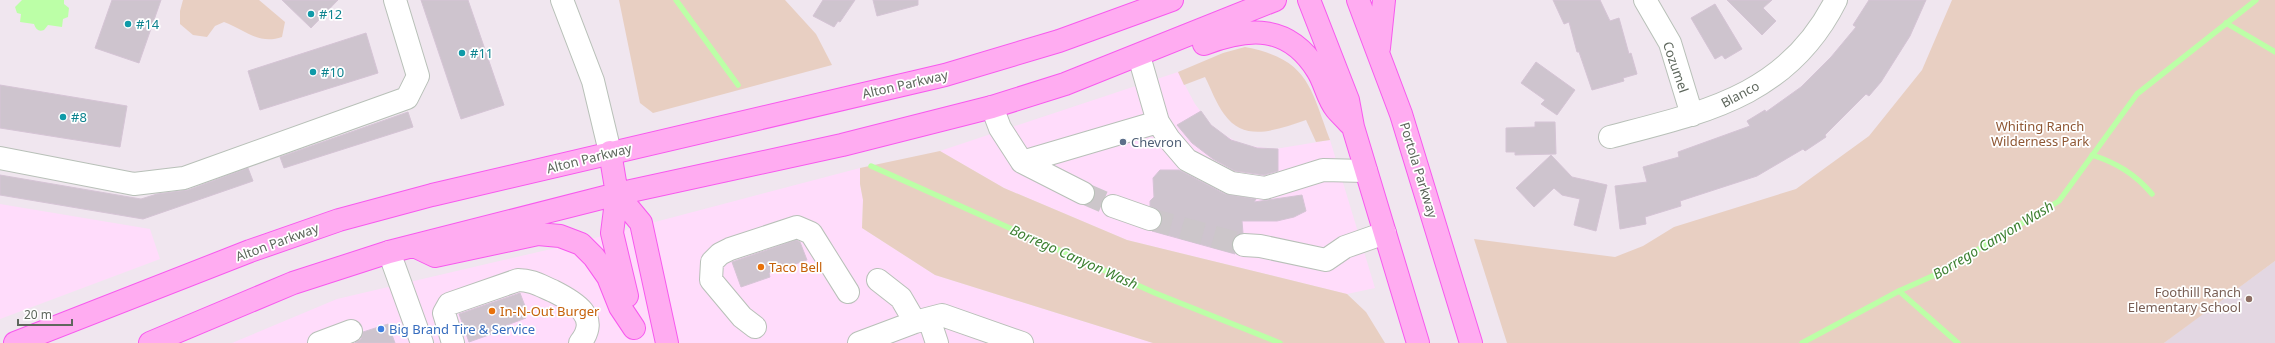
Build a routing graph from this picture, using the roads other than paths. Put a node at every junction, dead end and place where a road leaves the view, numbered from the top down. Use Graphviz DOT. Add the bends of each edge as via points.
graph roads {
  1 [pos="395,0"];
  2 [pos="562,0"];
  3 [pos="1170,0"];
  4 [pos="1275,0"];
  5 [pos="1309,0"];
  6 [pos="1358,0"];
  7 [pos="1384,0"];
  8 [pos="1645,0"];
  9 [pos="1836,0"];
  10 [pos="1379,52"];
  11 [pos="1140,55"];
  12 [pos="992,107"];
  13 [pos="1692,115"];
  14 [pos="1158,122"];
  15 [pos="1353,127"];
  16 [pos="1610,137"];
  17 [pos="610,152"];
  18 [pos="0,158"];
  19 [pos="1022,162"];
  20 [pos="1366,171"];
  21 [pos="1083,193"];
  22 [pos="617,194"];
  23 [pos="1113,206"];
  24 [pos="1150,219"];
  25 [pos="1385,234"];
  26 [pos="1244,245"];
  27 [pos="414,246"];
  28 [pos="389,252"];
  29 [pos="878,280"];
  30 [pos="848,292"];
  31 [pos="922,320"];
  32 [pos="755,327"];
  33 [pos="351,331"];
  34 [pos="635,336"];
  35 [pos="15,343"];
  36 [pos="150,343"];
  37 [pos="319,343"];
  38 [pos="422,343"];
  39 [pos="453,343"];
  40 [pos="580,343"];
  41 [pos="667,343"];
  42 [pos="859,343"];
  43 [pos="937,343"];
  44 [pos="1022,343"];
  45 [pos="1418,343"];
  46 [pos="1471,343"];
  1 -- 18 [label="street" via="418,76 407,98 184,178 134,184"];
  2 -- 17 [label="street" via="593,81"];
  3 -- 17 [label="main road, Alton Parkway" via="1059,41 945,75"];
  4 -- 11 [label="main road"];
  5 -- 15 [label="main road" via="1348,100"];
  6 -- 10 [label="main road, Portola Parkway"];
  7 -- 10 [label="main road"];
  8 -- 13 [label="street, Cozumel" via="1670,43"];
  9 -- 13 [label="street, Blanco" via="1824,25 1792,60 1754,89 1725,104"];
  10 -- 46 [label="main road, Portola Parkway" via="1402,114"];
  11 -- 12 [label="main road" via="1065,84"];
  11 -- 14 [label="street"];
  11 -- 15 [label="main road" via="1165,59 1228,35 1251,31 1273,35 1290,43 1309,58 1318,71 1335,109"];
  12 -- 19 [label="street" via="1000,128"];
  12 -- 22 [label="main road" via="842,145"];
  13 -- 16 [label="street, Blanco"];
  14 -- 19 [label="street"];
  14 -- 20 [label="street" via="1186,160 1231,183 1265,188 1323,170"];
  15 -- 20 [label="main road"];
  17 -- 22 [label="main road"];
  17 -- 35 [label="main road, Alton Parkway" via="339,220 250,251"];
  19 -- 21 [label="street"];
  20 -- 25 [label="main road"];
  22 -- 27 [label="main road"];
  22 -- 34 [label="main road" via="612,233"];
  22 -- 41 [label="main road" via="641,223"];
  23 -- 24 [label="street"];
  25 -- 26 [label="street" via="1345,247 1326,260"];
  25 -- 45 [label="main road"];
  27 -- 28 [label="main road"];
  27 -- 34 [label="main road" via="435,256 538,234 560,236 581,244 608,277"];
  28 -- 36 [label="main road" via="293,283"];
  28 -- 38 [label="street"];
  29 -- 31 [label="street" via="901,298"];
  30 -- 32 [label="street" via="811,233 804,228 797,227 730,249 712,262 711,280 733,307"];
  31 -- 42 [label="street"];
  31 -- 43 [label="street"];
  31 -- 44 [label="street" via="942,315"];
  33 -- 37 [label="street"];
  39 -- 40 [label="street" via="444,313 449,304 518,280 529,280 574,302 582,310 587,320 586,334"];
}
